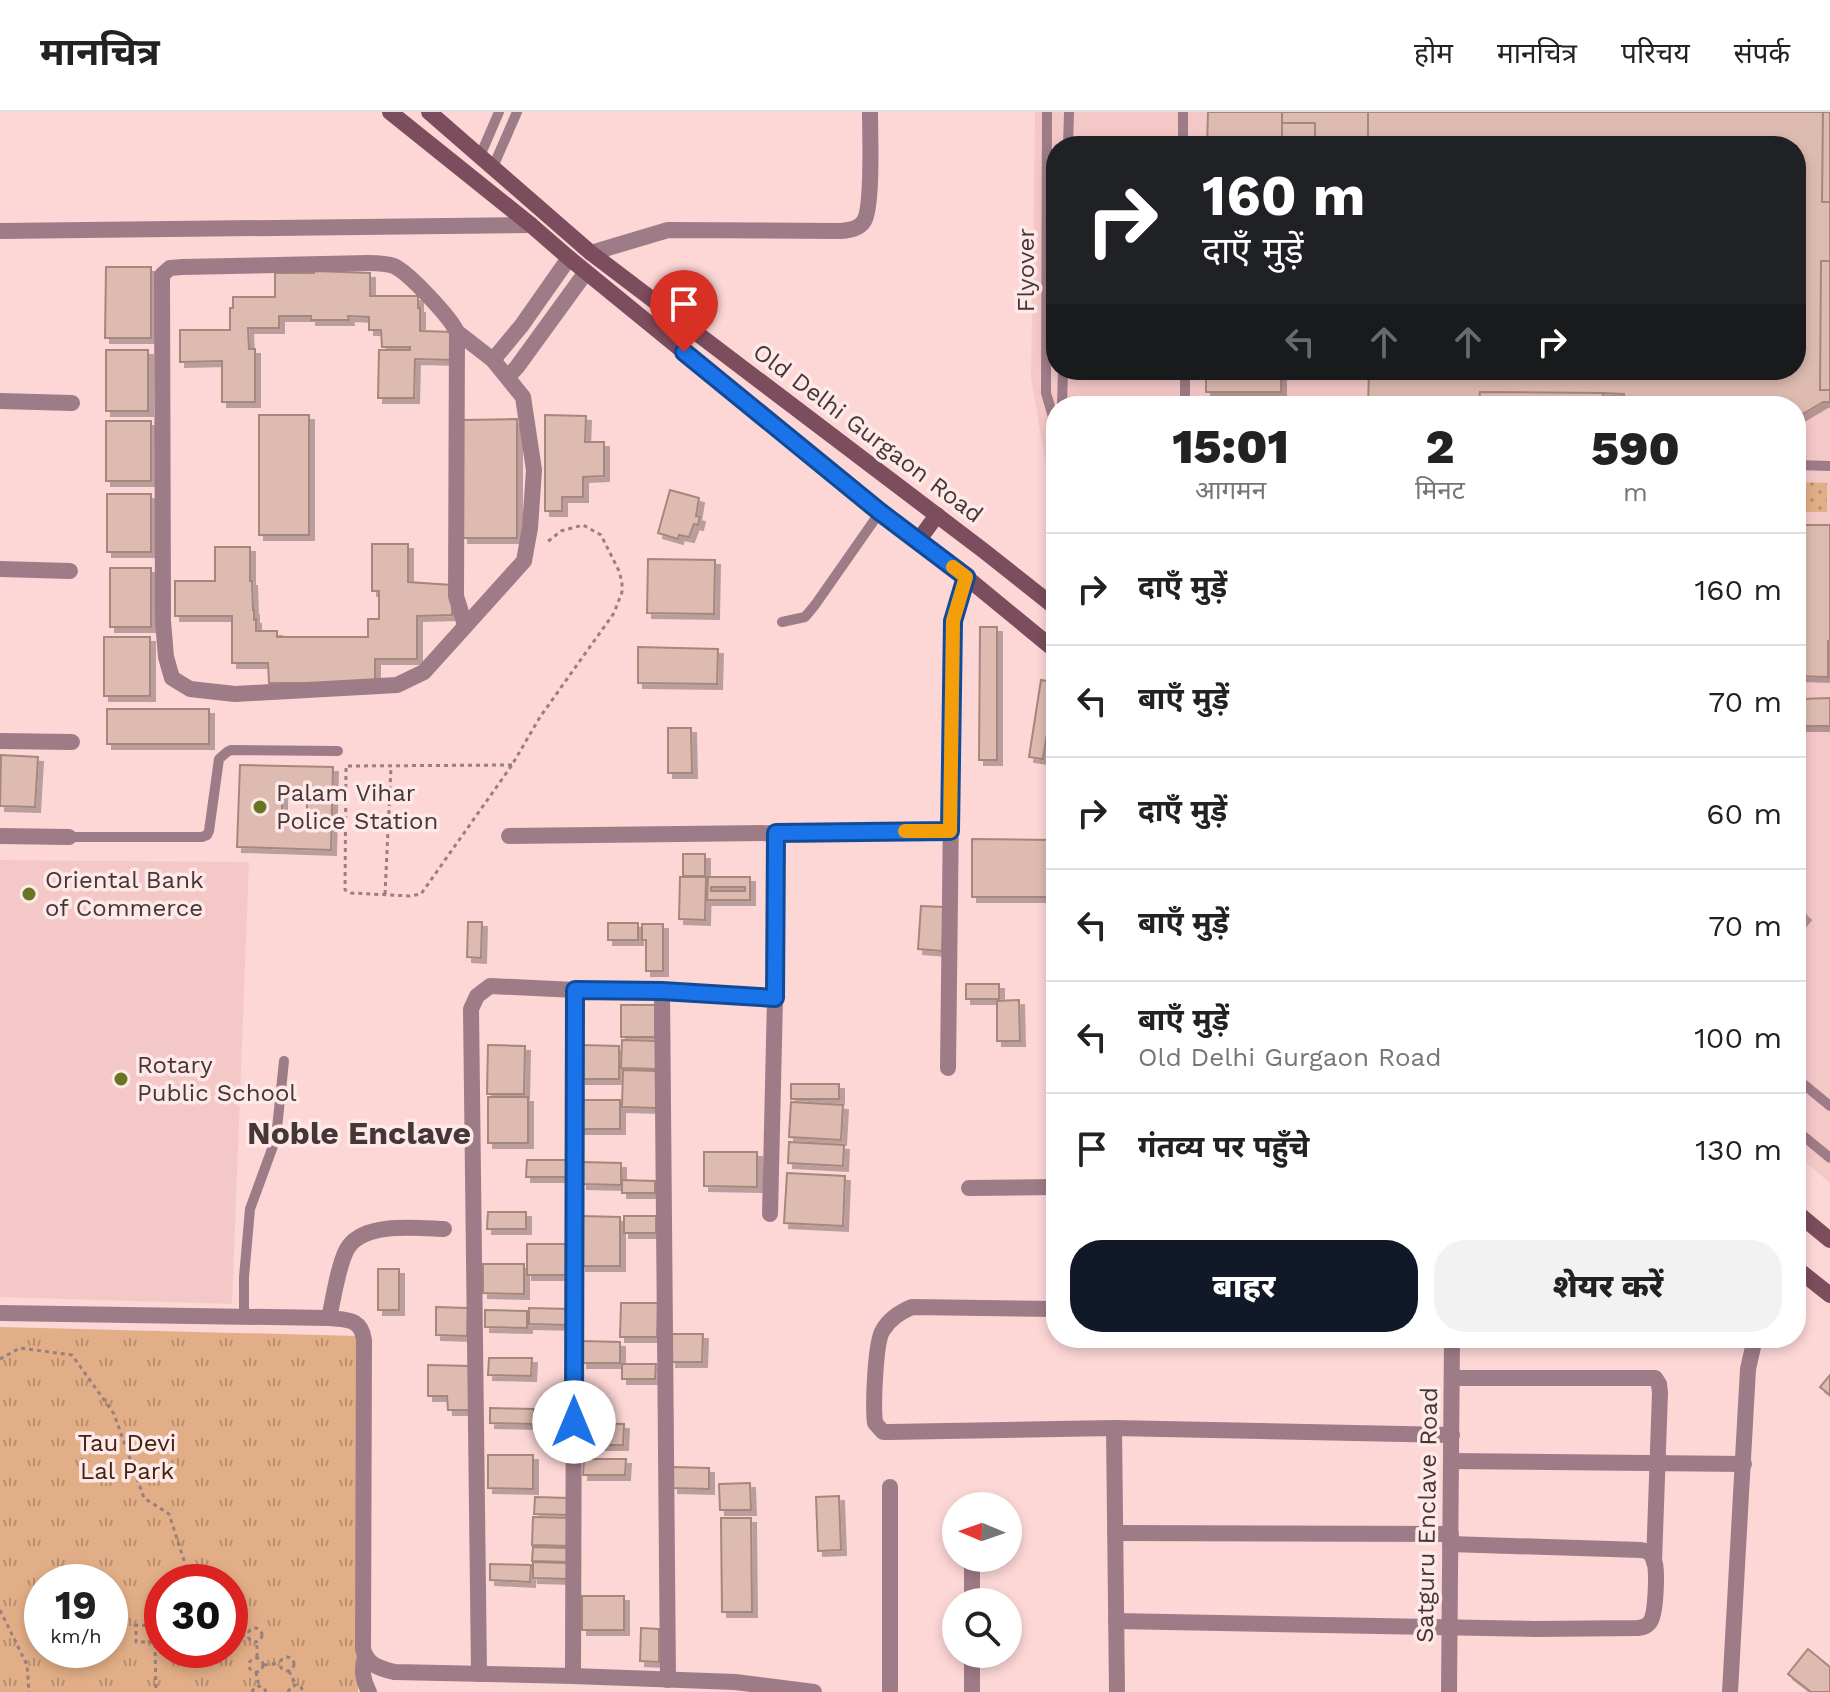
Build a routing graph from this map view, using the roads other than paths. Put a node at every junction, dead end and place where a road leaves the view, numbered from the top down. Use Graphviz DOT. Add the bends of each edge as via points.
graph roads {
  1 [pos="390,112"];
  2 [pos="429,112"];
  3 [pos="499,112"];
  4 [pos="517,112"];
  5 [pos="870,112"];
  6 [pos="1047,112"];
  7 [pos="1069,112"];
  8 [pos="1183,112"];
  9 [pos="1047,136"];
  10 [pos="1068,136"];
  11 [pos="1183,136"];
  12 [pos="486,162"];
  13 [pos="531,225"];
  14 [pos="0,231"];
  15 [pos="1046,246"];
  16 [pos="591,253"];
  17 [pos="569,258"];
  18 [pos="586,272"];
  19 [pos="457,332"];
  20 [pos="493,360"];
  21 [pos="508,377"];
  22 [pos="1047,396"];
  23 [pos="0,401"];
  24 [pos="72,403"];
  25 [pos="1806,465"];
  26 [pos="1830,466"];
  27 [pos="880,512"];
  28 [pos="937,515"];
  29 [pos="918,541"];
  30 [pos="0,569"];
  31 [pos="70,571"];
  32 [pos="966,577"];
  33 [pos="1046,600"];
  34 [pos="782,622"];
  35 [pos="465,625"];
  36 [pos="1046,643"];
  37 [pos="0,741"];
  38 [pos="72,742"];
  39 [pos="338,751"];
  40 [pos="950,831"];
  41 [pos="776,833"];
  42 [pos="0,836"];
  43 [pos="509,836"];
  44 [pos="69,837"];
  45 [pos="575,990"];
  46 [pos="662,991"];
  47 [pos="775,998"];
  48 [pos="284,1061"];
  49 [pos="948,1068"];
  50 [pos="1806,1086"];
  51 [pos="1830,1106"];
  52 [pos="1806,1138"];
  53 [pos="1830,1158"];
  54 [pos="1046,1187"];
  55 [pos="969,1188"];
  56 [pos="770,1214"];
  57 [pos="1806,1220"];
  58 [pos="444,1229"];
  59 [pos="1830,1240"];
  60 [pos="1806,1281"];
  61 [pos="1830,1295"];
  62 [pos="1046,1309"];
  63 [pos="0,1313"];
  64 [pos="244,1317"];
  65 [pos="329,1318"];
  66 [pos="1452,1348"];
  67 [pos="1753,1348"];
  68 [pos="1452,1378"];
  69 [pos="1114,1428"];
  70 [pos="1452,1435"];
  71 [pos="1451,1461"];
  72 [pos="1657,1462"];
  73 [pos="1744,1464"];
  74 [pos="890,1487"];
  75 [pos="1115,1533"];
  76 [pos="1450,1539"];
  77 [pos="1654,1562"];
  78 [pos="1116,1621"];
  79 [pos="1450,1628"];
  80 [pos="365,1657"];
  81 [pos="972,1668"];
  82 [pos="479,1674"];
  83 [pos="573,1676"];
  84 [pos="668,1680"];
  85 [pos="734,1687"];
  86 [pos="369,1692"];
  87 [pos="814,1692"];
  88 [pos="890,1692"];
  89 [pos="972,1692"];
  90 [pos="1116,1692"];
  91 [pos="1449,1692"];
  92 [pos="1730,1692"];
  1 -- 13 [label="main road, Old Delhi Gurgaon Road"];
  2 -- 12 [label="main road, Old Delhi Gurgaon Road"];
  3 -- 12 [label="lane"];
  4 -- 12 [label="lane"];
  5 -- 16 [label="street" via="869,206 856,229 668,230"];
  6 -- 9 [label="lane, Flyover"];
  7 -- 10 [label="lane"];
  8 -- 11 [label="lane"];
  12 -- 16 [label="main road, Old Delhi Gurgaon Road"];
  13 -- 14 [label="street"];
  13 -- 17 [label="main road, Old Delhi Gurgaon Road"];
  15 -- 22 [label="lane, Flyover"];
  16 -- 28 [label="main road, Old Delhi Gurgaon Road"];
  17 -- 18 [label="main road, Old Delhi Gurgaon Road"];
  17 -- 20 [label="street"];
  18 -- 21 [label="street"];
  18 -- 27 [label="main road, Old Delhi Gurgaon Road"];
  19 -- 20 [label="street"];
  19 -- 35 [label="street" via="456,596"];
  19 -- 35 [label="street" via="448,316 393,266 170,268 162,275 163,621 172,678 190,689 235,694 397,685 424,672"];
  20 -- 21 [label="street"];
  21 -- 35 [label="street" via="523,397 534,470 530,528 524,561"];
  23 -- 24 [label="street"];
  25 -- 26 [label="lane"];
  27 -- 29 [label="main road, Old Delhi Gurgaon Road"];
  27 -- 34 [label="lane" via="805,617"];
  28 -- 29 [label="main road"];
  28 -- 33 [label="main road, Old Delhi Gurgaon Road"];
  29 -- 32 [label="main road, Old Delhi Gurgaon Road"];
  30 -- 31 [label="street"];
  32 -- 36 [label="main road, Old Delhi Gurgaon Road"];
  32 -- 40 [label="street" via="953,621"];
  37 -- 38 [label="street"];
  39 -- 44 [label="lane" via="227,752 219,759 209,831 202,837"];
  40 -- 41 [label="street"];
  40 -- 49 [label="street"];
  41 -- 43 [label="street"];
  41 -- 47 [label="street"];
  42 -- 44 [label="street"];
  45 -- 46 [label="street"];
  45 -- 82 [label="street" via="490,986 471,1009"];
  45 -- 83 [label="street"];
  46 -- 47 [label="street"];
  46 -- 84 [label="street"];
  47 -- 56 [label="street"];
  48 -- 64 [label="lane" via="276,1138 250,1209"];
  50 -- 51 [label="lane"];
  52 -- 53 [label="lane"];
  54 -- 55 [label="street"];
  57 -- 59 [label="main road"];
  58 -- 65 [label="street" via="386,1228 359,1236 347,1248"];
  60 -- 61 [label="main road"];
  62 -- 69 [label="street" via="912,1307 897,1313 881,1332 878,1345 875,1423 883,1432"];
  63 -- 64 [label="street"];
  64 -- 65 [label="street"];
  65 -- 80 [label="street" via="348,1320 363,1330"];
  66 -- 68 [label="street, Satguru Enclave Road"];
  67 -- 73 [label="street"];
  68 -- 70 [label="street, Satguru Enclave Road"];
  68 -- 72 [label="street" via="1655,1378 1660,1393"];
  69 -- 70 [label="street"];
  69 -- 75 [label="street"];
  70 -- 71 [label="street, Satguru Enclave Road"];
  71 -- 72 [label="street"];
  71 -- 76 [label="street, Satguru Enclave Road"];
  72 -- 73 [label="street"];
  72 -- 77 [label="street"];
  73 -- 92 [label="street"];
  74 -- 88 [label="street"];
  75 -- 76 [label="street"];
  75 -- 78 [label="street"];
  76 -- 77 [label="street" via="1641,1550 1650,1552"];
  76 -- 79 [label="street, Satguru Enclave Road"];
  77 -- 79 [label="street" via="1654,1611 1647,1626"];
  78 -- 79 [label="street"];
  78 -- 90 [label="street"];
  79 -- 91 [label="street, Satguru Enclave Road"];
  80 -- 82 [label="street" via="394,1672"];
  80 -- 86 [label="street" via="363,1676"];
  81 -- 89 [label="street"];
  82 -- 83 [label="street"];
  83 -- 84 [label="street"];
  84 -- 85 [label="street"];
  85 -- 87 [label="street"];
}
